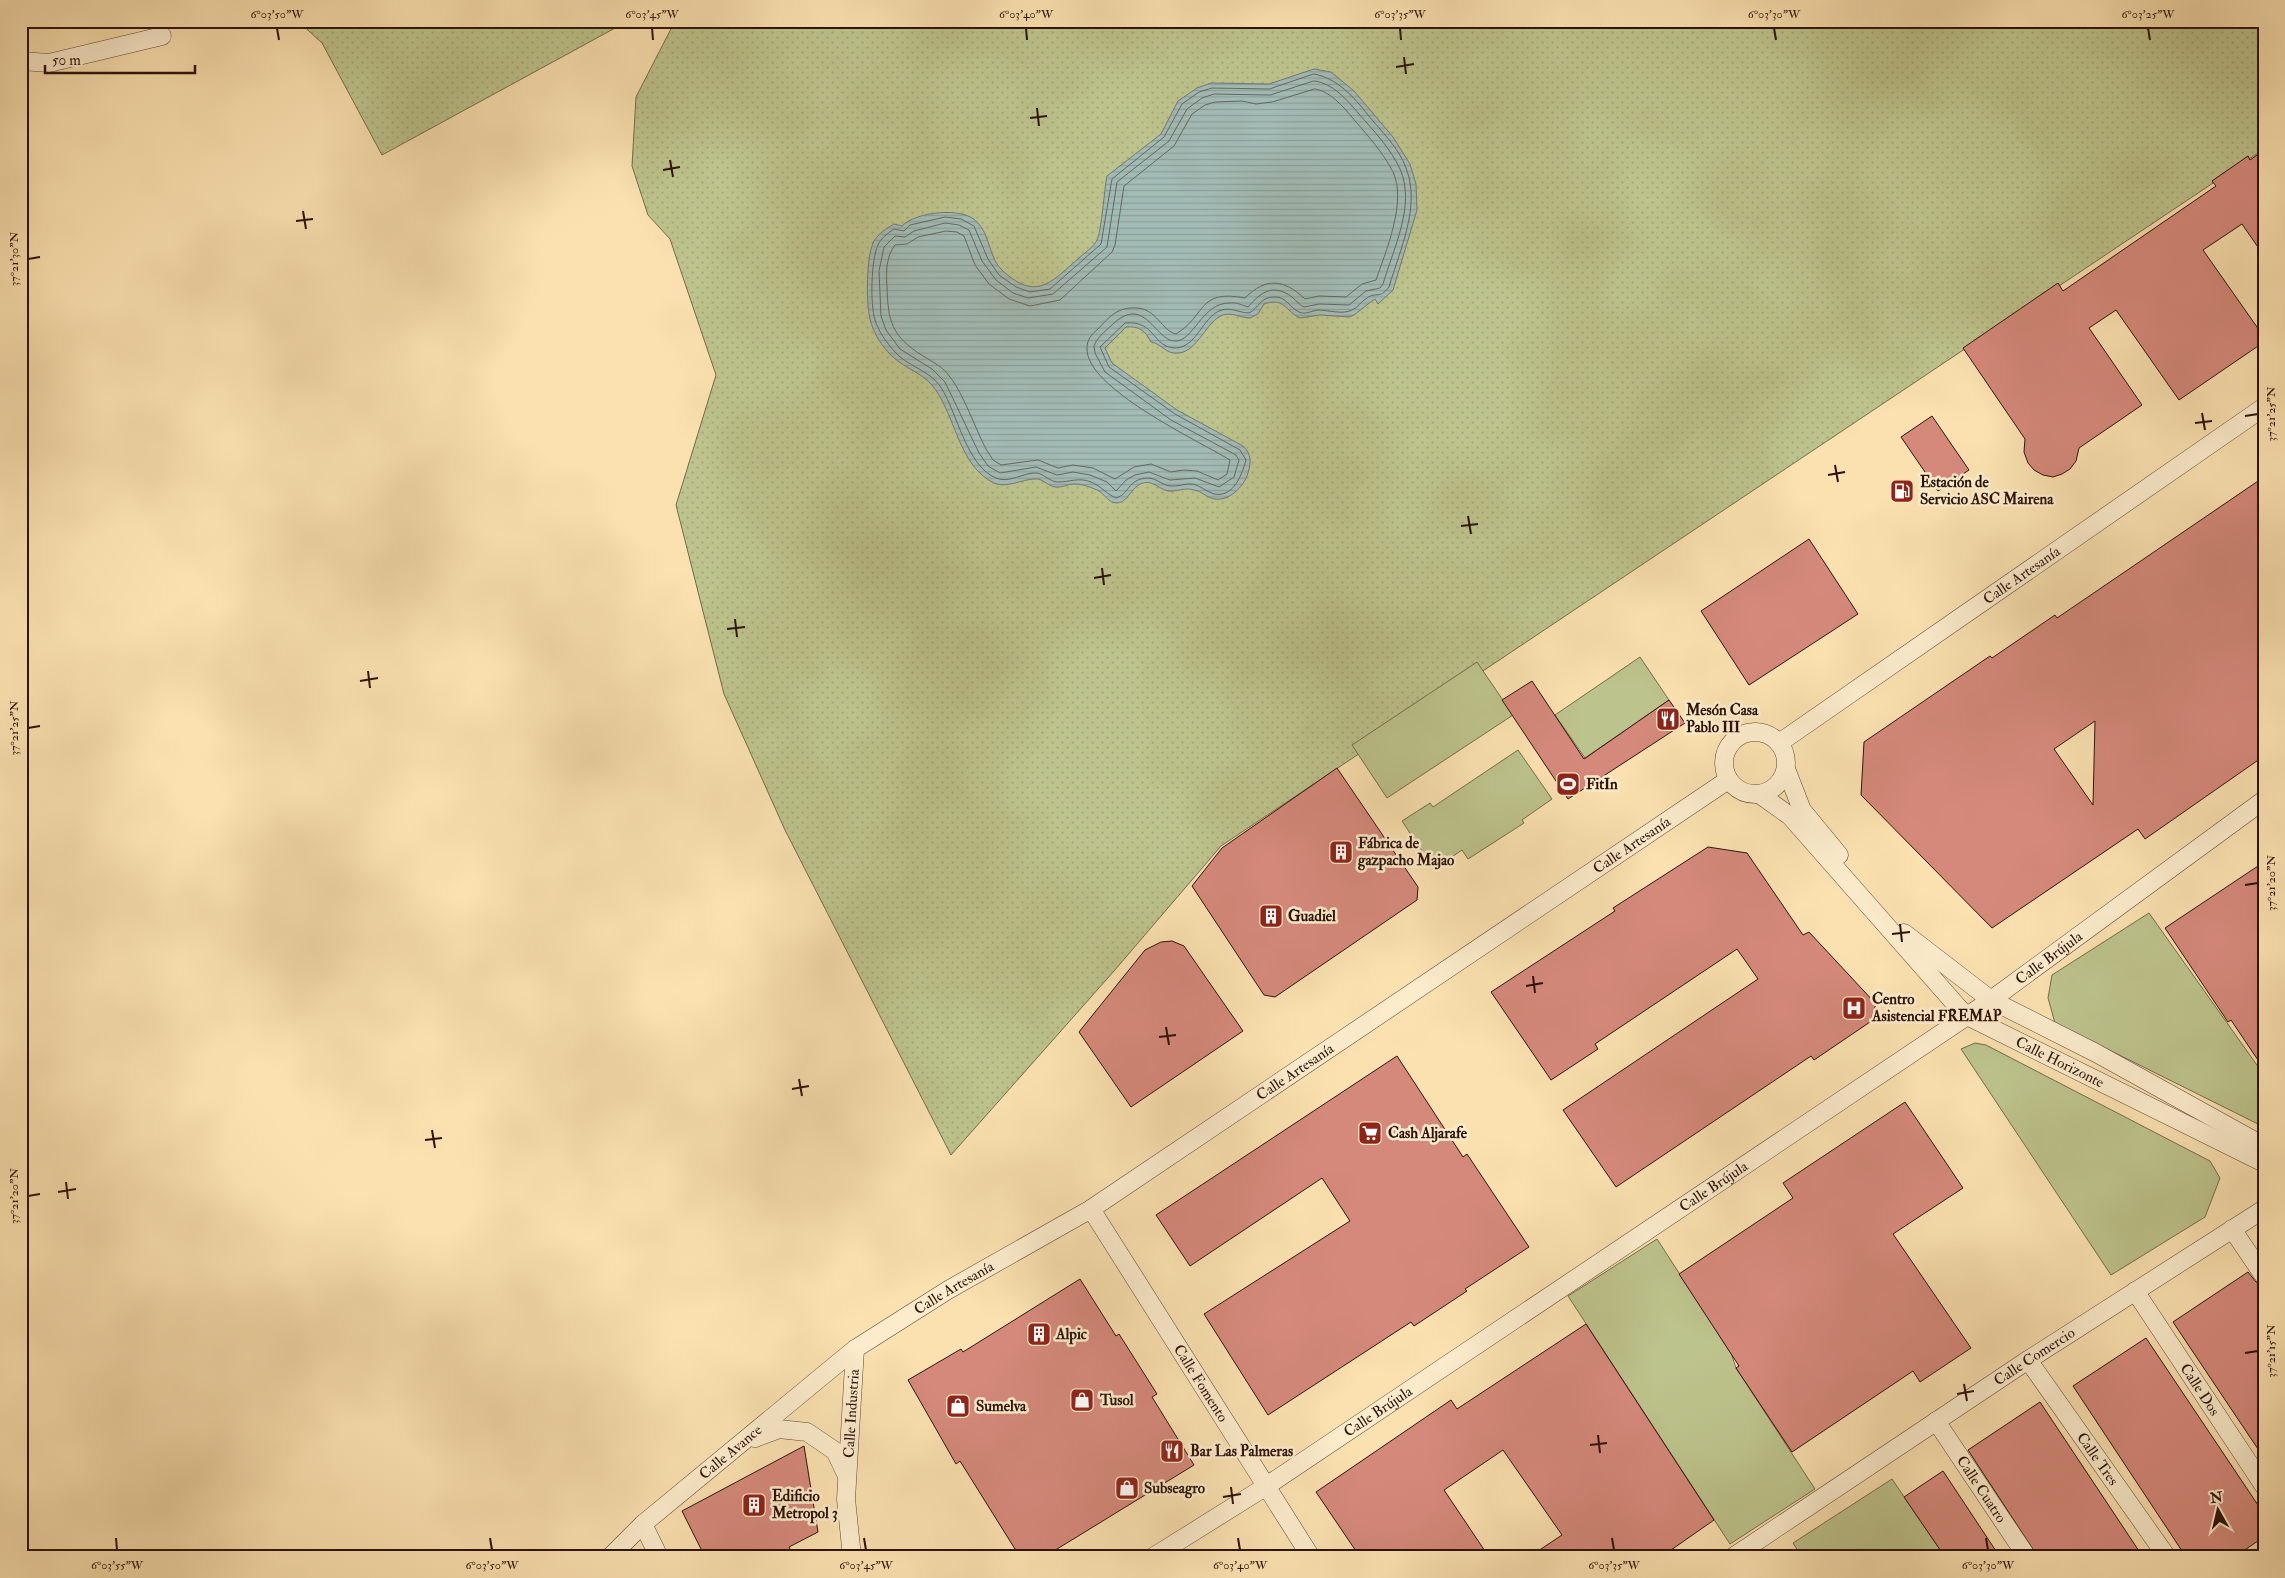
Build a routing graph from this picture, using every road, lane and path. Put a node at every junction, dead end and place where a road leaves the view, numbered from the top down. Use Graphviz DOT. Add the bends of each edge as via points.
graph roads {
  1 [pos="162,36"];
  2 [pos="21,60"];
  3 [pos="2264,408"];
  4 [pos="1779,743"];
  5 [pos="1786,769"];
  6 [pos="1728,780"];
  7 [pos="1759,794"];
  8 [pos="2264,800"];
  9 [pos="1991,1000"];
  10 [pos="1965,1015"];
  11 [pos="2264,1146"];
  12 [pos="2264,1163"];
  13 [pos="1091,1209"];
  14 [pos="2264,1210"];
  15 [pos="2232,1229"];
  16 [pos="2264,1276"];
  17 [pos="2136,1291"];
  18 [pos="855,1349"];
  19 [pos="2028,1360"];
  20 [pos="1936,1421"];
  21 [pos="740,1444"];
  22 [pos="847,1477"];
  23 [pos="2264,1486"];
  24 [pos="1265,1487"];
  25 [pos="643,1524"];
  26 [pos="610,1557"];
  27 [pos="659,1557"];
  28 [pos="852,1557"];
  29 [pos="1153,1557"];
  30 [pos="1311,1557"];
  31 [pos="1733,1557"];
  32 [pos="2027,1557"];
  33 [pos="2167,1557"];
  1 -- 2 [label="street" via="49,63"];
  3 -- 4 [label="street, Calle Artesanía"];
  4 -- 5 [label="street" via="1787,760"];
  4 -- 6 [label="street" via="1762,732 1746,734 1732,741 1724,760"];
  5 -- 7 [label="street" via="1777,786"];
  5 -- 9 [label="street, Calle Horizonte" via="1802,810 1909,938"];
  6 -- 7 [label="street" via="1742,792"];
  6 -- 13 [label="street, Calle Artesanía"];
  7 -- 10 [label="street, Calle Horizonte" via="1790,816"];
  8 -- 9 [label="street, Calle Brújula"];
  9 -- 10 [label="street, Calle Brújula"];
  9 -- 11 [label="street, Calle Horizonte" via="2096,1053"];
  10 -- 12 [label="street, Calle Horizonte"];
  10 -- 24 [label="street, Calle Brújula"];
  13 -- 18 [label="street, Calle Artesanía" via="948,1290"];
  13 -- 24 [label="street, Calle Fomento"];
  14 -- 15 [label="street, Calle Comercio"];
  15 -- 16 [label="street"];
  15 -- 17 [label="street, Calle Comercio"];
  17 -- 19 [label="street, Calle Comercio"];
  17 -- 23 [label="street, Calle Dos"];
  18 -- 21 [label="street, Calle Avance"];
  18 -- 22 [label="street, Calle Industria"];
  19 -- 20 [label="street, Calle Comercio"];
  19 -- 33 [label="street, Calle Tres"];
  20 -- 31 [label="street, Calle Comercio"];
  20 -- 32 [label="street, Calle Cuatro"];
  21 -- 22 [label="street, Calle Industria" via="779,1428 808,1432 835,1451"];
  21 -- 25 [label="street, Calle Avance"];
  22 -- 28 [label="street, Calle Industria"];
  24 -- 29 [label="street, Calle Brújula"];
  24 -- 30 [label="street, Calle Fomento"];
  25 -- 26 [label="street, Calle Avance"];
  25 -- 27 [label="street"];
}
